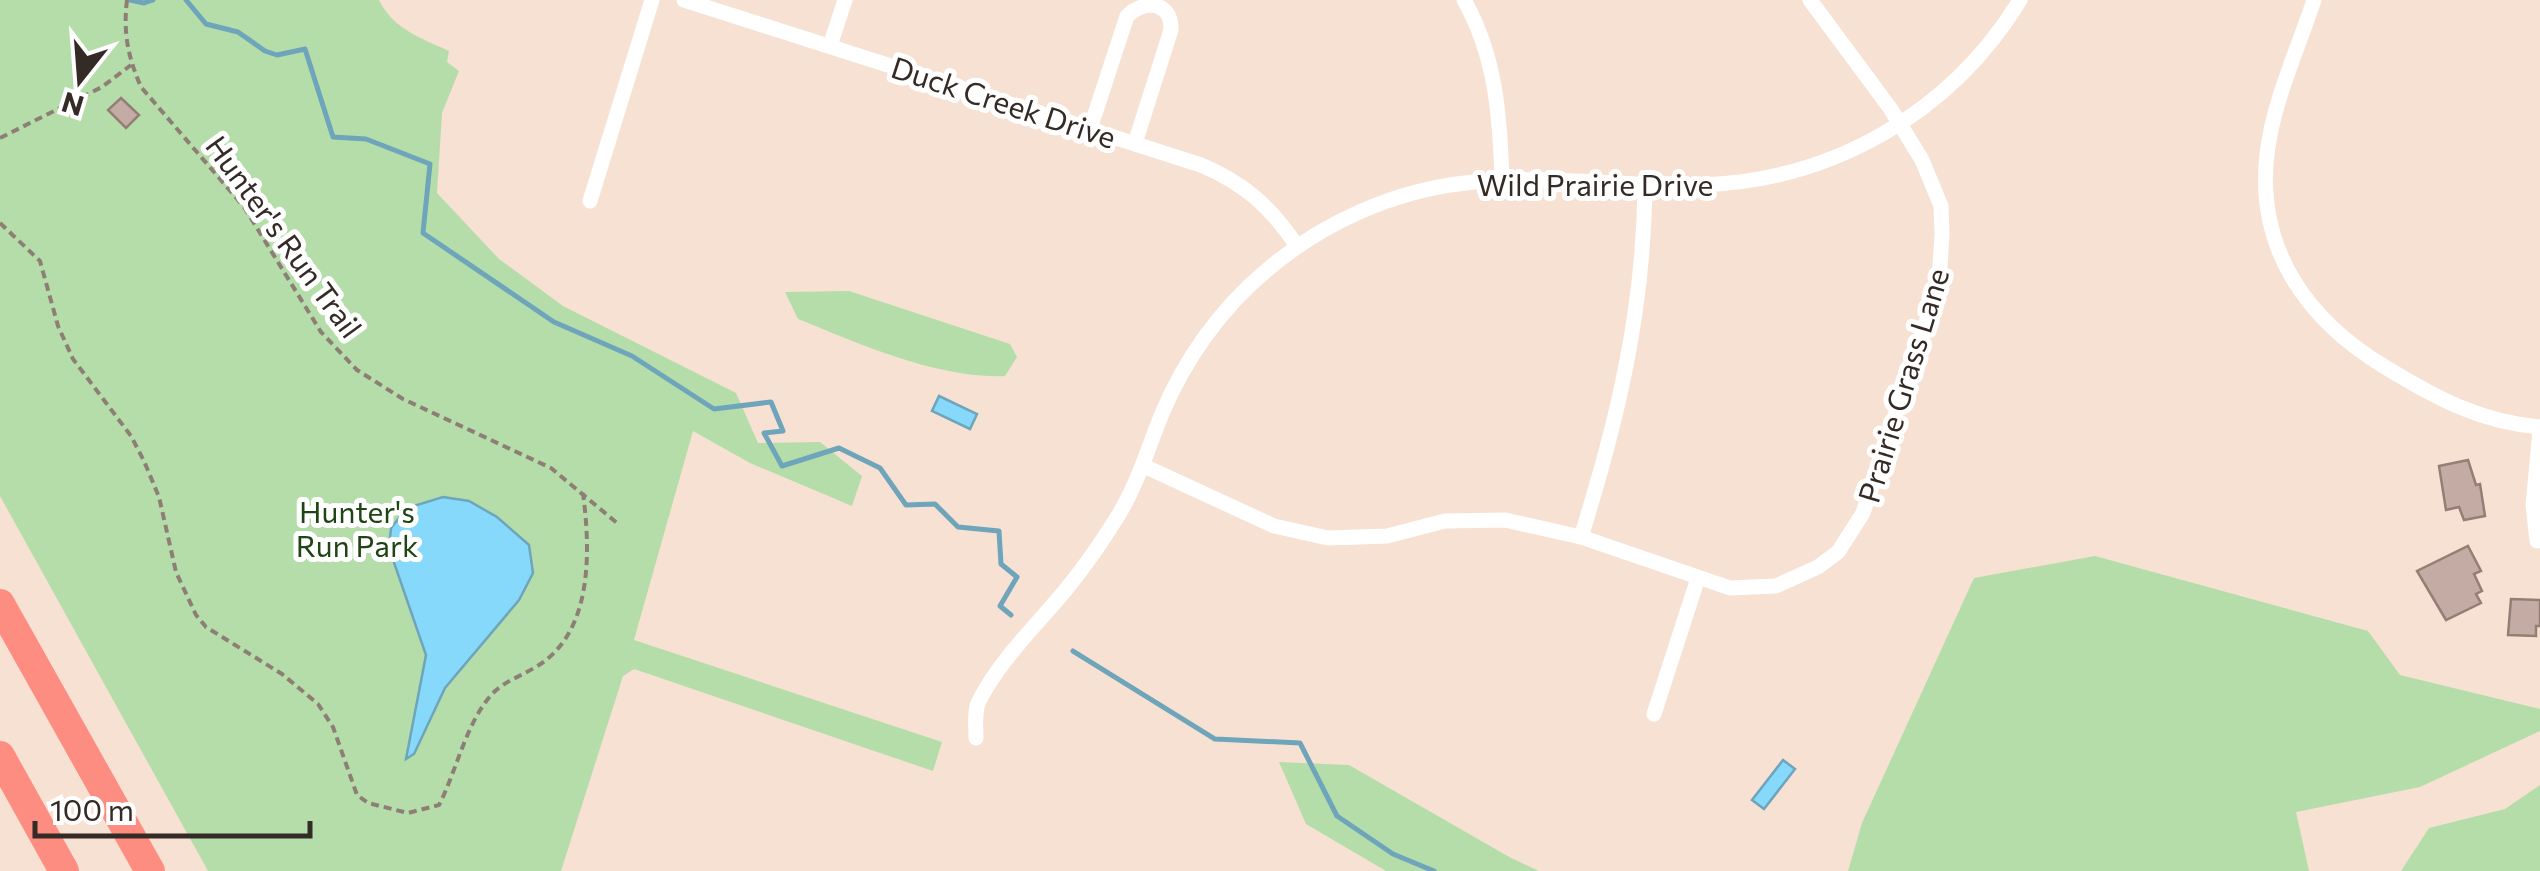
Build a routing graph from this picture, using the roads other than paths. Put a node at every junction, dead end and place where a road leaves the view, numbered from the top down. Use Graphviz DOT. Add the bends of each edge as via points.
graph roads {
  1 [pos="652,0"];
  2 [pos="684,0"];
  3 [pos="845,0"];
  4 [pos="1464,0"];
  5 [pos="1810,0"];
  6 [pos="2020,0"];
  7 [pos="2314,0"];
  8 [pos="830,46"];
  9 [pos="1901,124"];
  10 [pos="1090,129"];
  11 [pos="1136,144"];
  12 [pos="1502,180"];
  13 [pos="1645,184"];
  14 [pos="590,201"];
  15 [pos="1297,246"];
  16 [pos="2540,429"];
  17 [pos="1144,466"];
  18 [pos="1581,538"];
  19 [pos="2536,541"];
  20 [pos="1698,578"];
  21 [pos="0,604"];
  22 [pos="1654,714"];
  23 [pos="976,738"];
  24 [pos="0,756"];
  25 [pos="64,871"];
  26 [pos="150,871"];
  1 -- 14 [label="street"];
  2 -- 8 [label="street, Duck Creek Drive"];
  3 -- 8 [label="street"];
  4 -- 12 [label="street" via="1491,62"];
  5 -- 9 [label="street, Prairie Grass Lane"];
  6 -- 9 [label="street, Wild Prairie Drive" via="1958,79"];
  7 -- 16 [label="street" via="2267,153 2268,210 2285,265 2315,312 2356,350 2448,404"];
  8 -- 10 [label="street, Duck Creek Drive"];
  9 -- 13 [label="street, Wild Prairie Drive" via="1849,152 1788,173 1746,182"];
  9 -- 20 [label="street, Prairie Grass Lane" via="1941,206 1942,261 1864,513 1838,552 1800,578 1755,589"];
  10 -- 11 [label="street, Duck Creek Drive"];
  10 -- 11 [label="street" via="1126,16 1144,0 1156,1 1172,18 1171,30"];
  11 -- 15 [label="street, Duck Creek Drive" via="1228,176 1274,214"];
  12 -- 13 [label="street, Wild Prairie Drive"];
  12 -- 15 [label="street, Wild Prairie Drive" via="1378,204"];
  13 -- 18 [label="street" via="1629,358"];
  15 -- 17 [label="street, Wild Prairie Drive" via="1234,300 1200,344 1160,418"];
  16 -- 19 [label="street"];
  17 -- 18 [label="street, Prairie Grass Lane" via="1274,526 1328,538 1387,536 1477,518"];
  17 -- 23 [label="street, Wild Prairie Drive" via="1098,548 977,704"];
  18 -- 20 [label="street, Prairie Grass Lane"];
  20 -- 22 [label="street"];
  21 -- 26 [label="highway"];
  24 -- 25 [label="highway"];
}
